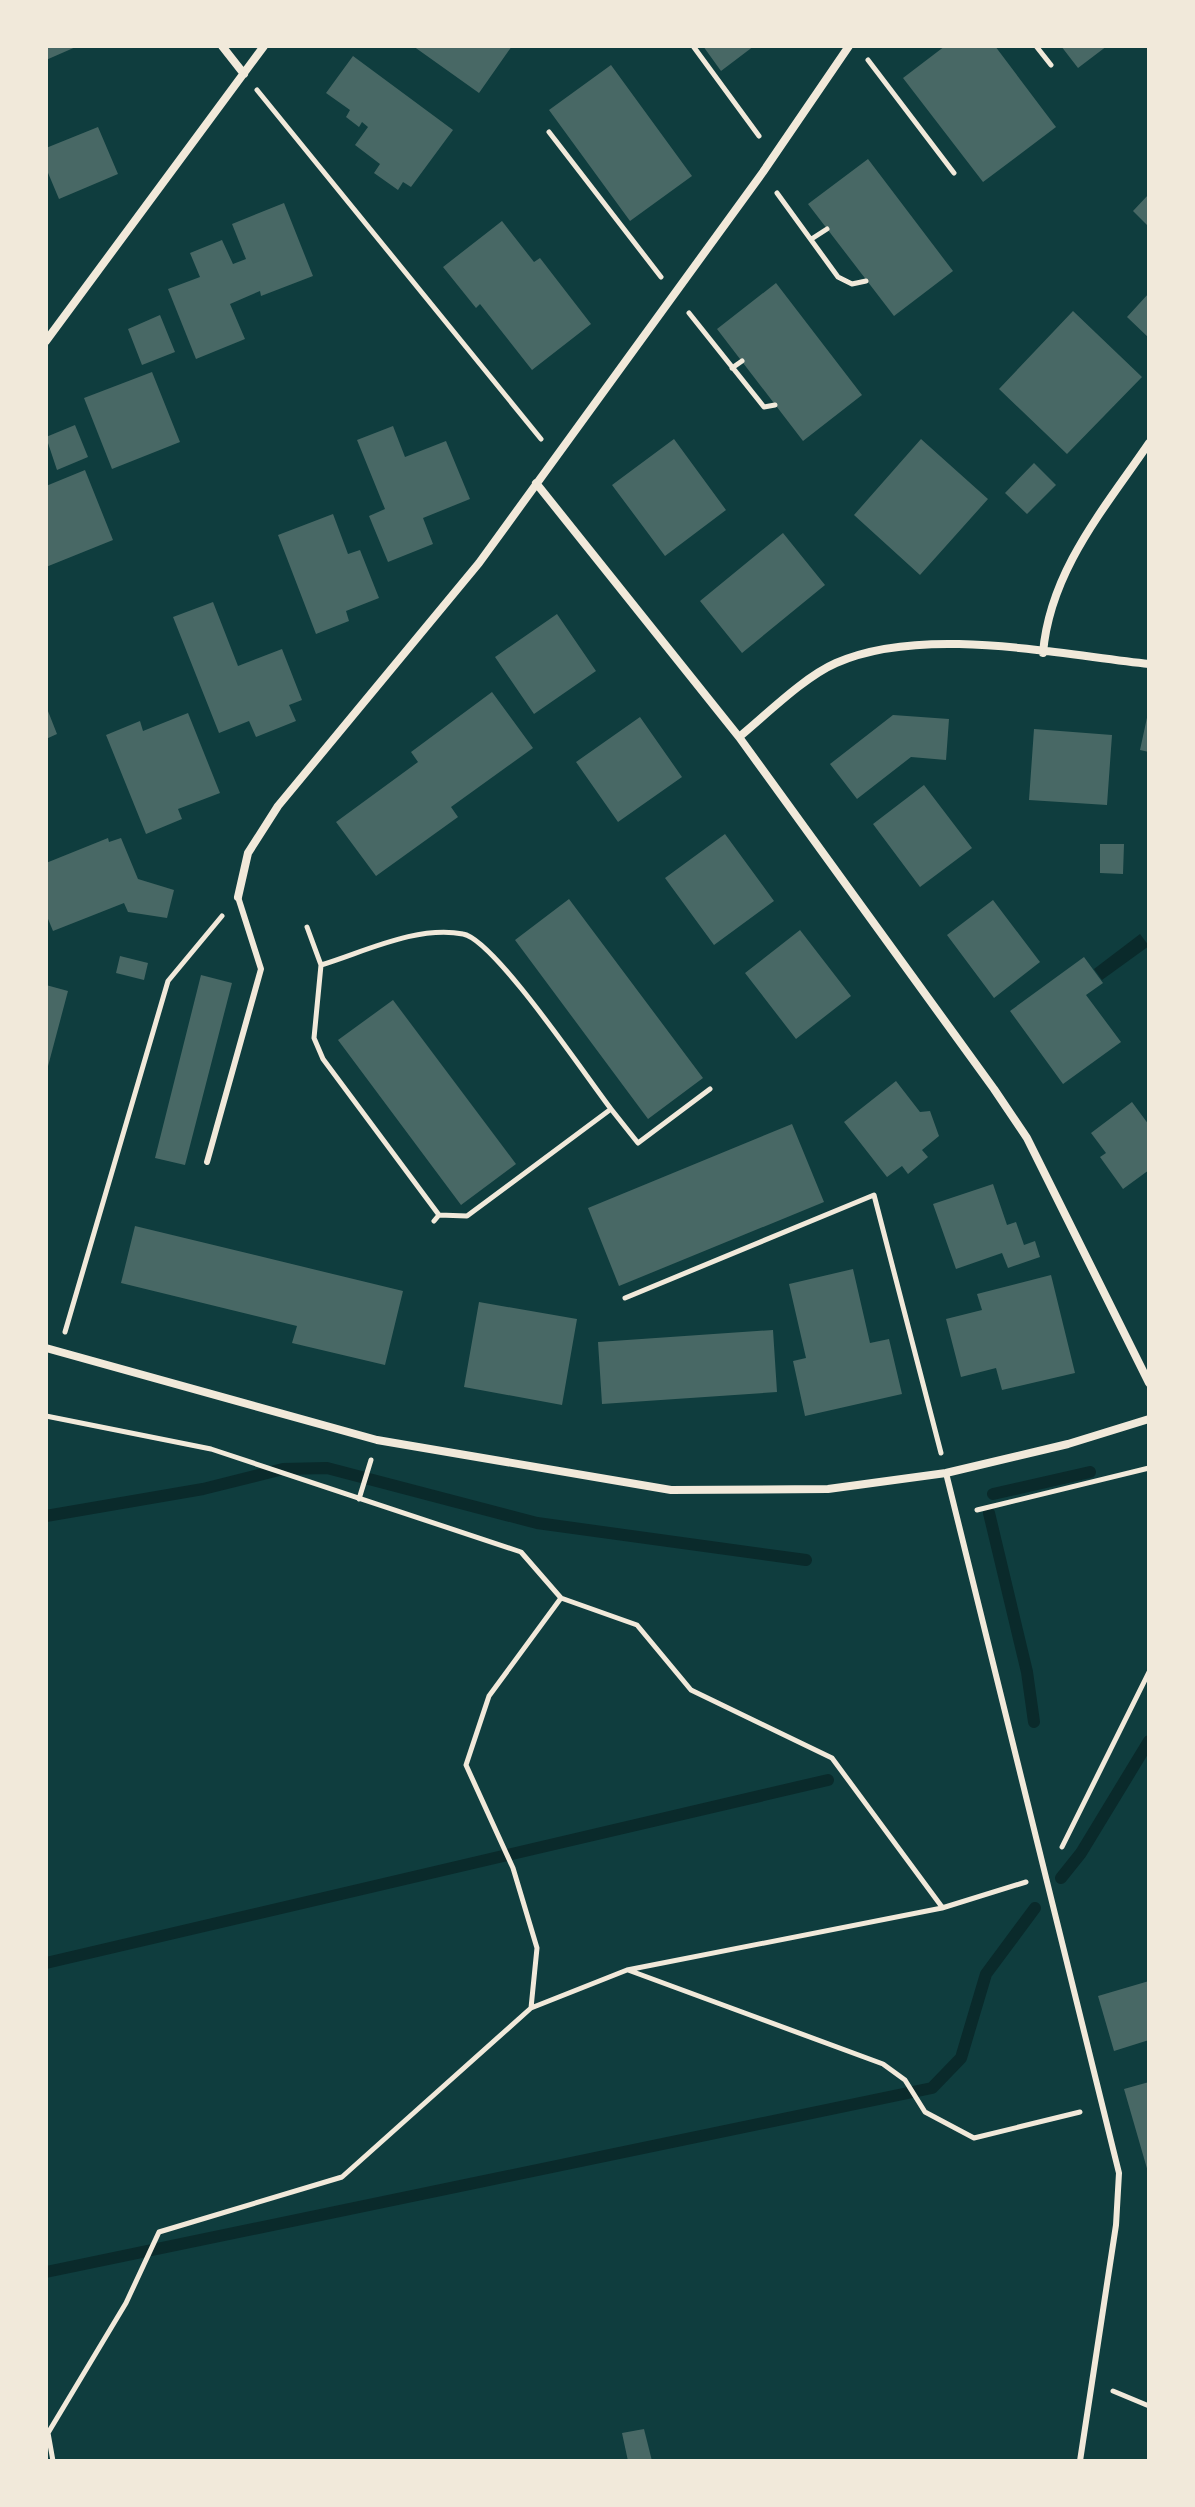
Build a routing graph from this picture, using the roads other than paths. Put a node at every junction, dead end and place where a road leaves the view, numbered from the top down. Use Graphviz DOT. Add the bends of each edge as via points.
graph roads {
  1 [pos="222,46"];
  2 [pos="264,46"];
  3 [pos="849,46"];
  4 [pos="244,74"];
  5 [pos="46,341"];
  6 [pos="1149,443"];
  7 [pos="536,483"];
  8 [pos="1043,653"];
  9 [pos="1149,664"];
  10 [pos="739,737"];
  11 [pos="238,897"];
  12 [pos="207,1162"];
  13 [pos="46,1348"];
  14 [pos="1149,1383"];
  15 [pos="1149,1419"];
  16 [pos="946,1473"];
  17 [pos="1080,2461"];
  1 -- 4 [label="street"];
  2 -- 4 [label="street"];
  3 -- 7 [label="street"];
  4 -- 5 [label="street"];
  6 -- 8 [label="street" via="1067,565 1049,611"];
  7 -- 10 [label="street"];
  7 -- 11 [label="street" via="479,563 278,806 248,853"];
  8 -- 9 [label="street"];
  8 -- 10 [label="street" via="935,643 867,652 833,664"];
  10 -- 14 [label="street" via="1027,1138"];
  11 -- 12 [label="lane" via="261,969"];
  13 -- 16 [label="street" via="377,1440 671,1490 828,1489"];
  15 -- 16 [label="street"];
  16 -- 17 [label="lane" via="1119,2173 1116,2225"];
}
